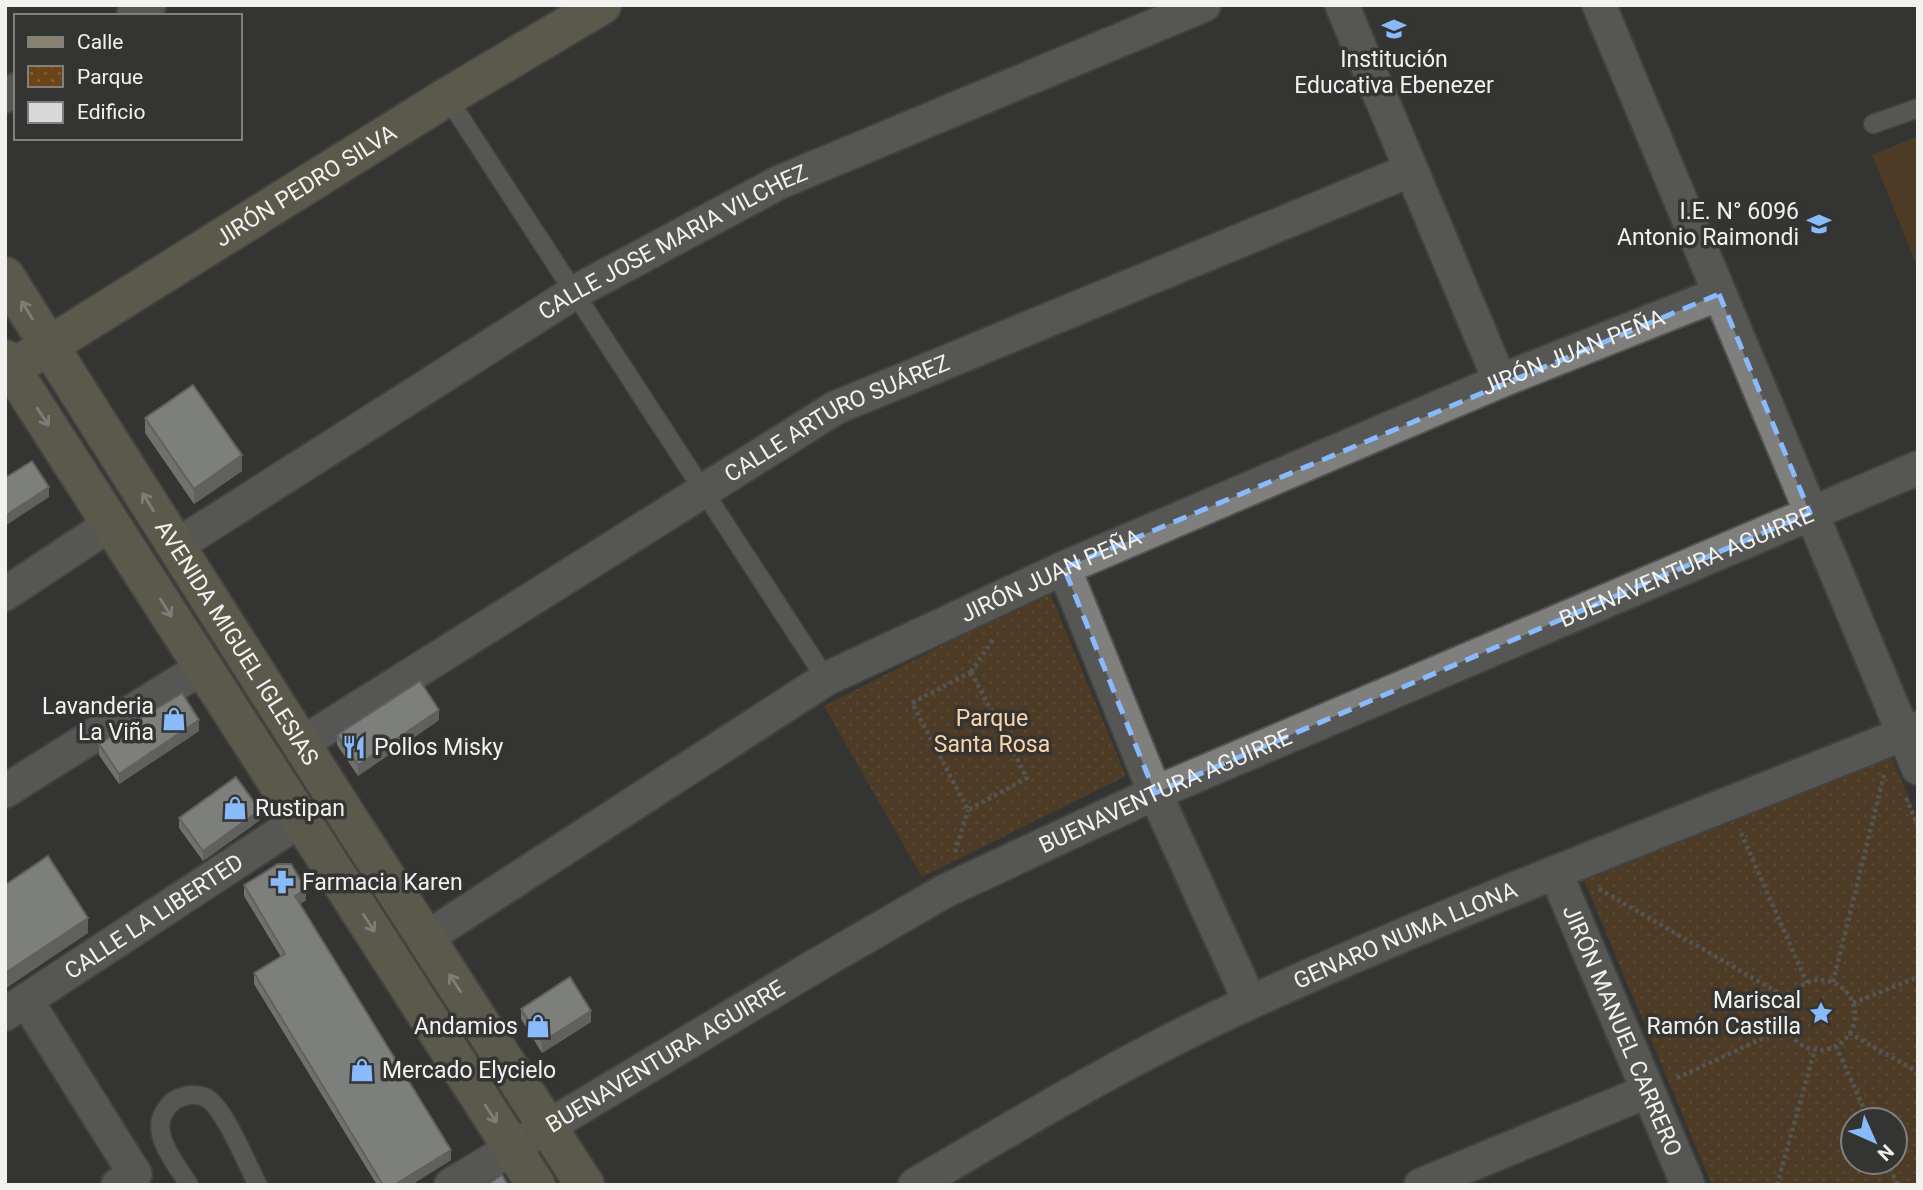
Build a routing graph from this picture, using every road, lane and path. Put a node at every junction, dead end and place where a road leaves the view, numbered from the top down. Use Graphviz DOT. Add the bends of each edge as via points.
graph roads {
  1 [pos="602,5"];
  2 [pos="1204,5"];
  3 [pos="1342,5"];
  4 [pos="1599,5"];
  5 [pos="447,97"];
  6 [pos="1918,108"];
  7 [pos="1873,124"];
  8 [pos="1411,170"];
  9 [pos="5,276"];
  10 [pos="575,292"];
  11 [pos="1719,294"];
  12 [pos="48,344"];
  13 [pos="8,368"];
  14 [pos="1500,381"];
  15 [pos="1918,468"];
  16 [pos="702,491"];
  17 [pos="1810,513"];
  18 [pos="112,523"];
  19 [pos="176,546"];
  20 [pos="1064,568"];
  21 [pos="5,594"];
  22 [pos="1001,627"];
  23 [pos="203,667"];
  24 [pos="971,672"];
  25 [pos="826,679"];
  26 [pos="1910,731"];
  27 [pos="301,744"];
  28 [pos="1918,768"];
  29 [pos="5,792"];
  30 [pos="1154,793"];
  31 [pos="1728,804"];
  32 [pos="968,810"];
  33 [pos="302,819"];
  34 [pos="965,852"];
  35 [pos="1556,874"];
  36 [pos="1594,896"];
  37 [pos="426,938"];
  38 [pos="1918,977"];
  39 [pos="1833,982"];
  40 [pos="1807,983"];
  41 [pos="1789,999"];
  42 [pos="1250,1002"];
  43 [pos="1853,1003"];
  44 [pos="16,1007"];
  45 [pos="1787,1027"];
  46 [pos="1849,1033"];
  47 [pos="1836,1046"];
  48 [pos="1815,1049"];
  49 [pos="1918,1072"];
  50 [pos="1648,1090"];
  51 [pos="1863,1106"];
  52 [pos="548,1126"];
  53 [pos="512,1147"];
  54 [pos="126,1179"];
  55 [pos="188,1185"];
  56 [pos="258,1185"];
  57 [pos="451,1185"];
  58 [pos="536,1185"];
  59 [pos="585,1185"];
  60 [pos="915,1185"];
  61 [pos="1421,1185"];
  62 [pos="1688,1185"];
  63 [pos="1777,1185"];
  1 -- 5 [label="main road, JIRÓN PEDRO SILVA"];
  2 -- 10 [label="street, CALLE JOSE MARIA VILCHEZ" via="780,182"];
  3 -- 8 [label="street"];
  4 -- 11 [label="street"];
  5 -- 10 [label="lane"];
  5 -- 12 [label="main road, JIRÓN PEDRO SILVA"];
  6 -- 7 [label="lane"];
  8 -- 14 [label="street"];
  8 -- 16 [label="street, CALLE ARTURO SUÁREZ" via="835,408"];
  12 -- 9 [label="main road, AVENIDA MIGUEL IGLESIAS, one-way"];
  10 -- 16 [label="lane"];
  10 -- 19 [label="street, CALLE JOSE MARIA VILCHEZ"];
  11 -- 14 [label="street, JIRÓN JUAN PEÑA"];
  11 -- 17 [label="street"];
  12 -- 13 [label="main road, JIRÓN PEDRO SILVA"];
  19 -- 12 [label="main road, AVENIDA MIGUEL IGLESIAS, one-way"];
  13 -- 18 [label="main road, AVENIDA MIGUEL IGLESIAS, one-way"];
  14 -- 20 [label="street, JIRÓN JUAN PEÑA"];
  15 -- 17 [label="street, BUENAVENTURA AGUIRRE"];
  16 -- 25 [label="lane"];
  16 -- 27 [label="street, CALLE ARTURO SUÁREZ"];
  17 -- 26 [label="street"];
  17 -- 30 [label="street, BUENAVENTURA AGUIRRE"];
  18 -- 21 [label="street"];
  18 -- 23 [label="main road, AVENIDA MIGUEL IGLESIAS, one-way"];
  19 -- 27 [label="main road, AVENIDA MIGUEL IGLESIAS"];
  20 -- 25 [label="street, JIRÓN JUAN PEÑA"];
  20 -- 30 [label="street"];
  22 -- 24 [label="path"];
  23 -- 29 [label="street"];
  23 -- 33 [label="main road, AVENIDA MIGUEL IGLESIAS"];
  24 -- 32 [label="path" via="1027,778"];
  24 -- 32 [label="path" via="912,703"];
  25 -- 37 [label="street, JIRÓN JUAN PEÑA"];
  26 -- 28 [label="street"];
  26 -- 31 [label="street, GENARO NUMA LLONA"];
  26 -- 39 [label="path" via="1888,756"];
  27 -- 37 [label="main road, AVENIDA MIGUEL IGLESIAS"];
  30 -- 42 [label="street"];
  30 -- 52 [label="street, BUENAVENTURA AGUIRRE" via="937,895"];
  31 -- 35 [label="street, GENARO NUMA LLONA"];
  31 -- 40 [label="path"];
  32 -- 34 [label="path" via="953,858"];
  33 -- 44 [label="street, CALLE LA LIBERTED"];
  33 -- 53 [label="main road, AVENIDA MIGUEL IGLESIAS, one-way"];
  35 -- 42 [label="street, GENARO NUMA LLONA"];
  35 -- 50 [label="street, JIRÓN MANUEL CARRERO"];
  36 -- 41 [label="path" via="1589,883"];
  52 -- 37 [label="main road, AVENIDA MIGUEL IGLESIAS, one-way"];
  38 -- 43 [label="path"];
  39 -- 40 [label="path"];
  39 -- 43 [label="path"];
  40 -- 41 [label="path"];
  41 -- 45 [label="path"];
  42 -- 60 [label="street, GENARO NUMA LLONA" via="1076,1091"];
  43 -- 46 [label="path" via="1855,1015"];
  44 -- 54 [label="street"];
  45 -- 48 [label="path" via="1802,1045"];
  45 -- 50 [label="path"];
  46 -- 47 [label="path"];
  46 -- 49 [label="path"];
  47 -- 48 [label="path"];
  47 -- 51 [label="path"];
  48 -- 63 [label="path"];
  50 -- 61 [label="street"];
  50 -- 62 [label="street, JIRÓN MANUEL CARRERO"];
  52 -- 53 [label="street, BUENAVENTURA AGUIRRE"];
  52 -- 59 [label="main road, AVENIDA MIGUEL IGLESIAS"];
  53 -- 57 [label="street, BUENAVENTURA AGUIRRE"];
  53 -- 58 [label="main road, AVENIDA MIGUEL IGLESIAS"];
  55 -- 56 [label="lane" via="158,1127 174,1099 191,1095 206,1097 218,1109"];
}
